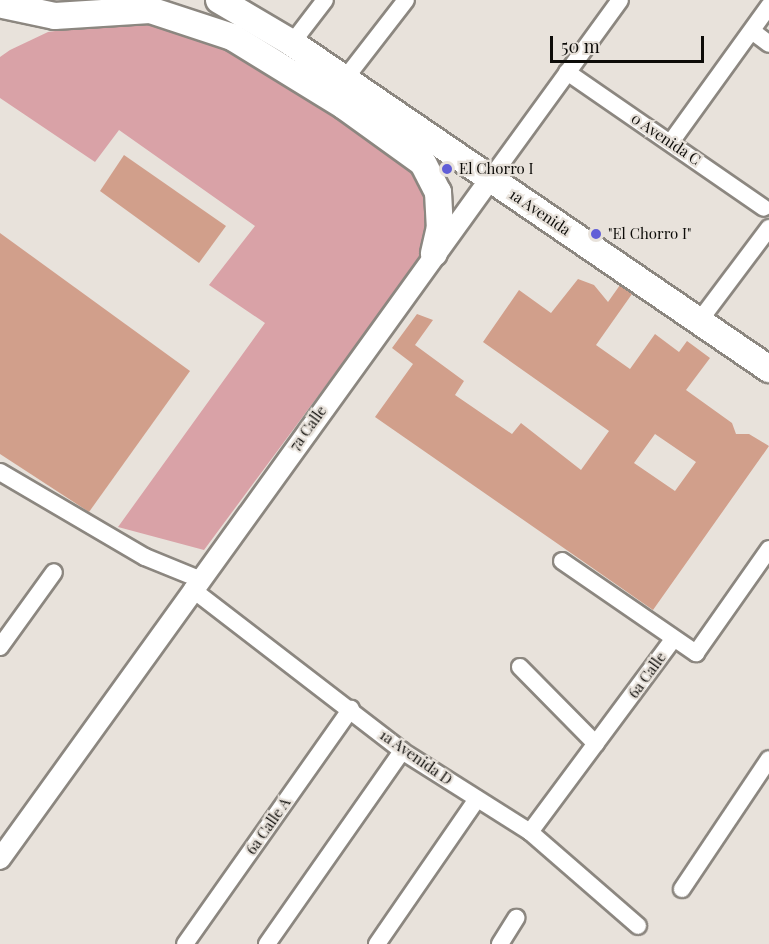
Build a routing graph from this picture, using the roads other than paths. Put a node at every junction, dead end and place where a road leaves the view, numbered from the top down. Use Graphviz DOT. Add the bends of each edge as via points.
graph roads {
  1 [pos="219,0"];
  2 [pos="325,0"];
  3 [pos="406,0"];
  4 [pos="620,0"];
  5 [pos="7,4"];
  6 [pos="769,6"];
  7 [pos="752,31"];
  8 [pos="292,43"];
  9 [pos="769,44"];
  10 [pos="567,72"];
  11 [pos="344,80"];
  12 [pos="671,142"];
  13 [pos="490,179"];
  14 [pos="765,208"];
  15 [pos="769,228"];
  16 [pos="434,253"];
  17 [pos="700,320"];
  18 [pos="769,369"];
  19 [pos="0,472"];
  20 [pos="769,549"];
  21 [pos="562,561"];
  22 [pos="54,572"];
  23 [pos="196,584"];
  24 [pos="672,641"];
  25 [pos="0,648"];
  26 [pos="520,667"];
  27 [pos="351,709"];
  28 [pos="596,744"];
  29 [pos="402,751"];
  30 [pos="769,759"];
  31 [pos="477,799"];
  32 [pos="530,832"];
  33 [pos="0,859"];
  34 [pos="682,889"];
  35 [pos="516,918"];
  36 [pos="638,926"];
  37 [pos="185,944"];
  38 [pos="267,944"];
  39 [pos="377,944"];
  40 [pos="500,944"];
  1 -- 8 [label="main road, 1a Avenida"];
  2 -- 8 [label="street"];
  3 -- 11 [label="street"];
  4 -- 10 [label="street, 7a Calle"];
  5 -- 16 [label="main road" via="55,16 150,10 232,37 344,106 423,163 438,192 440,227"];
  6 -- 7 [label="street"];
  7 -- 9 [label="street"];
  7 -- 12 [label="street"];
  8 -- 11 [label="main road, 1a Avenida"];
  10 -- 12 [label="street, 0 Avenida C"];
  10 -- 13 [label="street, 7a Calle"];
  11 -- 13 [label="main road, 1a Avenida"];
  12 -- 14 [label="street, 0 Avenida C"];
  13 -- 16 [label="street, 7a Calle"];
  13 -- 17 [label="main road, 1a Avenida"];
  15 -- 17 [label="street"];
  16 -- 23 [label="street, 7a Calle"];
  17 -- 18 [label="main road, 1a Avenida"];
  19 -- 23 [label="street, 1a Avenida D"];
  20 -- 24 [label="street, 6a Calle" via="699,651"];
  21 -- 24 [label="street"];
  22 -- 25 [label="street"];
  23 -- 27 [label="street, 1a Avenida D"];
  23 -- 33 [label="street, 7a Calle"];
  24 -- 28 [label="street, 6a Calle"];
  26 -- 28 [label="street"];
  27 -- 29 [label="street, 1a Avenida D"];
  27 -- 37 [label="street, 6a Calle A"];
  28 -- 32 [label="street, 6a Calle"];
  29 -- 31 [label="street, 1a Avenida D"];
  29 -- 38 [label="street"];
  30 -- 34 [label="street"];
  31 -- 32 [label="street, 1a Avenida D"];
  31 -- 39 [label="street"];
  32 -- 36 [label="street, 1a Avenida D"];
  35 -- 40 [label="street"];
}
